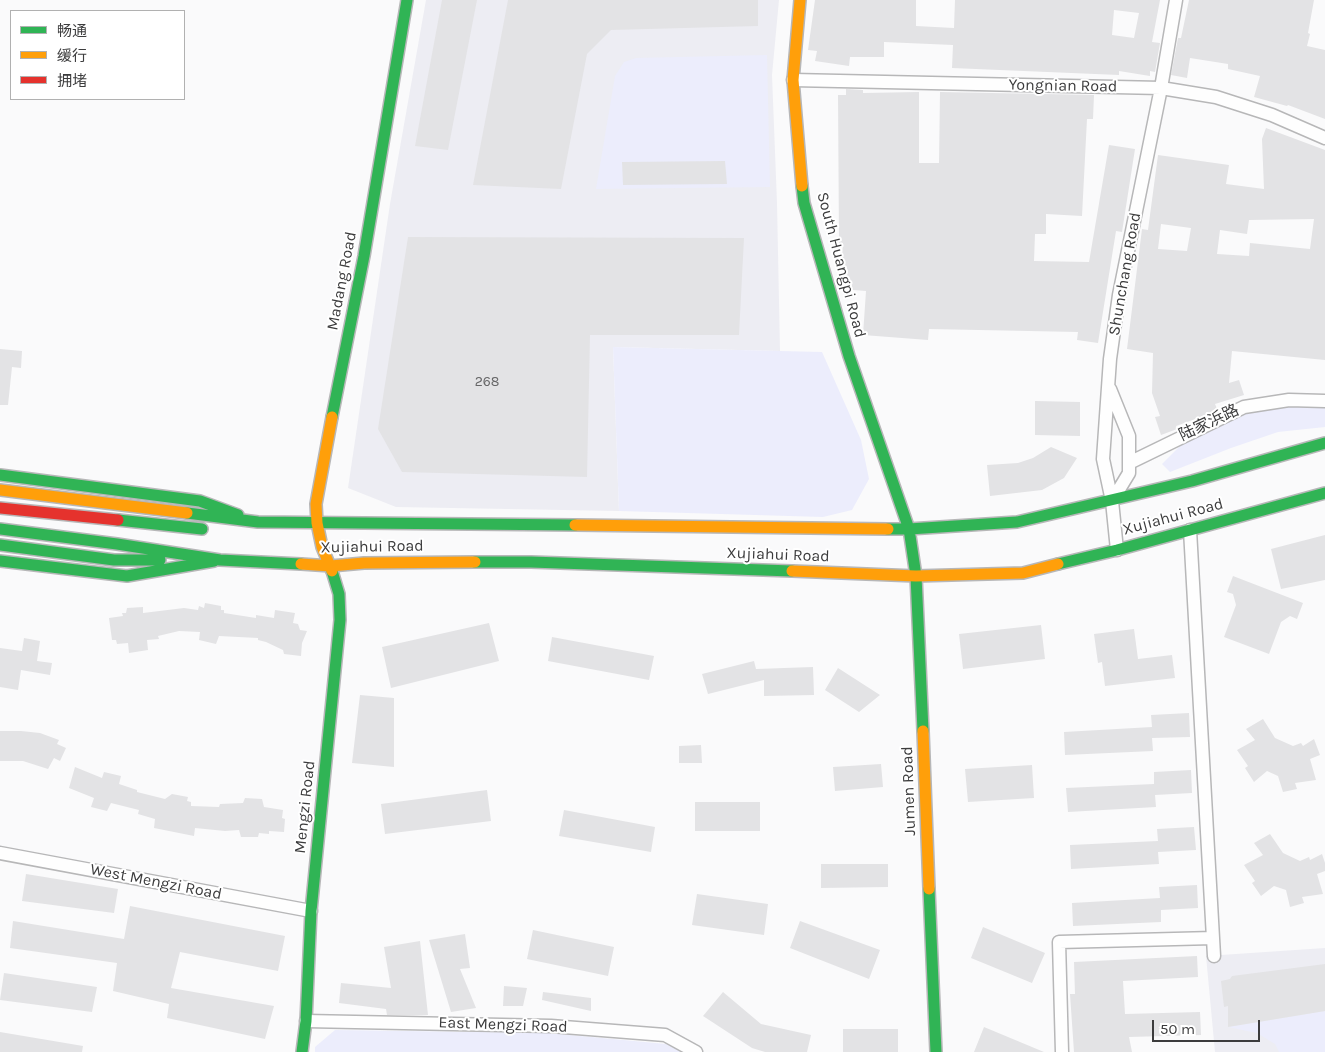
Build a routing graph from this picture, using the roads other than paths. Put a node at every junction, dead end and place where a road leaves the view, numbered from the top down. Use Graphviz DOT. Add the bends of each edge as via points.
graph roads {
  1 [pos="407,0"];
  2 [pos="800,0"];
  3 [pos="1176,0"];
  4 [pos="794,80"];
  5 [pos="1161,88"];
  6 [pos="1325,138"];
  7 [pos="1109,386"];
  8 [pos="1325,401"];
  9 [pos="1325,443"];
  10 [pos="1129,463"];
  11 [pos="0,475"];
  12 [pos="0,490"];
  13 [pos="1325,493"];
  14 [pos="1112,501"];
  15 [pos="0,508"];
  16 [pos="258,522"];
  17 [pos="317,523"];
  18 [pos="0,529"];
  19 [pos="909,529"];
  20 [pos="1190,530"];
  21 [pos="0,546"];
  22 [pos="1117,550"];
  23 [pos="220,560"];
  24 [pos="0,561"];
  25 [pos="331,566"];
  26 [pos="916,576"];
  27 [pos="0,853"];
  28 [pos="311,911"];
  29 [pos="1213,938"];
  30 [pos="1214,956"];
  31 [pos="306,1021"];
  32 [pos="302,1052"];
  33 [pos="696,1052"];
  34 [pos="936,1052"];
  35 [pos="1062,1052"];
  1 -- 17 [label="main road, Madang Road" via="364,256 318,486"];
  2 -- 4 [label="main road, South Huangpi Road"];
  3 -- 5 [label="street, Shunchang Road"];
  4 -- 5 [label="street, Yongnian Road"];
  4 -- 19 [label="main road, South Huangpi Road" via="804,203 849,356"];
  5 -- 6 [label="street, Yongnian Road" via="1216,97 1272,115"];
  5 -- 7 [label="street, Shunchang Road" via="1119,295"];
  7 -- 10 [label="street" via="1129,436"];
  7 -- 14 [label="street, Shunchang Road" via="1103,459"];
  8 -- 10 [label="street, 陆家浜路" via="1289,400 1244,407"];
  9 -- 14 [label="main road, Xujiahui Road"];
  10 -- 14 [label="street" via="1129,472"];
  11 -- 16 [label="main road" via="200,501"];
  12 -- 16 [label="main road, Xujiahui Road"];
  13 -- 20 [label="main road, Xujiahui Road"];
  14 -- 19 [label="main road, Xujiahui Road" via="1017,522"];
  14 -- 22 [label="street, Shunchang Road"];
  15 -- 16 [label="main road, Xujiahui Road" via="217,529"];
  16 -- 17 [label="main road, Xujiahui Road"];
  17 -- 19 [label="main road, Xujiahui Road"];
  17 -- 25 [label="main road, Madang Road" via="322,547"];
  18 -- 23 [label="main road, Xujiahui Road"];
  19 -- 26 [label="main road, Jumen Road"];
  20 -- 22 [label="main road, Xujiahui Road"];
  20 -- 29 [label="street"];
  21 -- 23 [label="main road" via="114,560"];
  22 -- 26 [label="main road, Xujiahui Road" via="1023,573"];
  23 -- 24 [label="main road, Xujiahui Road" via="127,576"];
  23 -- 25 [label="main road, Xujiahui Road"];
  25 -- 26 [label="main road, Xujiahui Road" via="531,562"];
  25 -- 28 [label="main road, Mengzi Road" via="339,594 340,620"];
  26 -- 34 [label="main road, Jumen Road"];
  27 -- 28 [label="street, West Mengzi Road"];
  28 -- 31 [label="main road, Mengzi Road"];
  29 -- 30 [label="street"];
  29 -- 35 [label="street" via="1059,942"];
  31 -- 32 [label="main road, Mengzi Road"];
  31 -- 33 [label="street, East Mengzi Road" via="560,1026 665,1035"];
}
